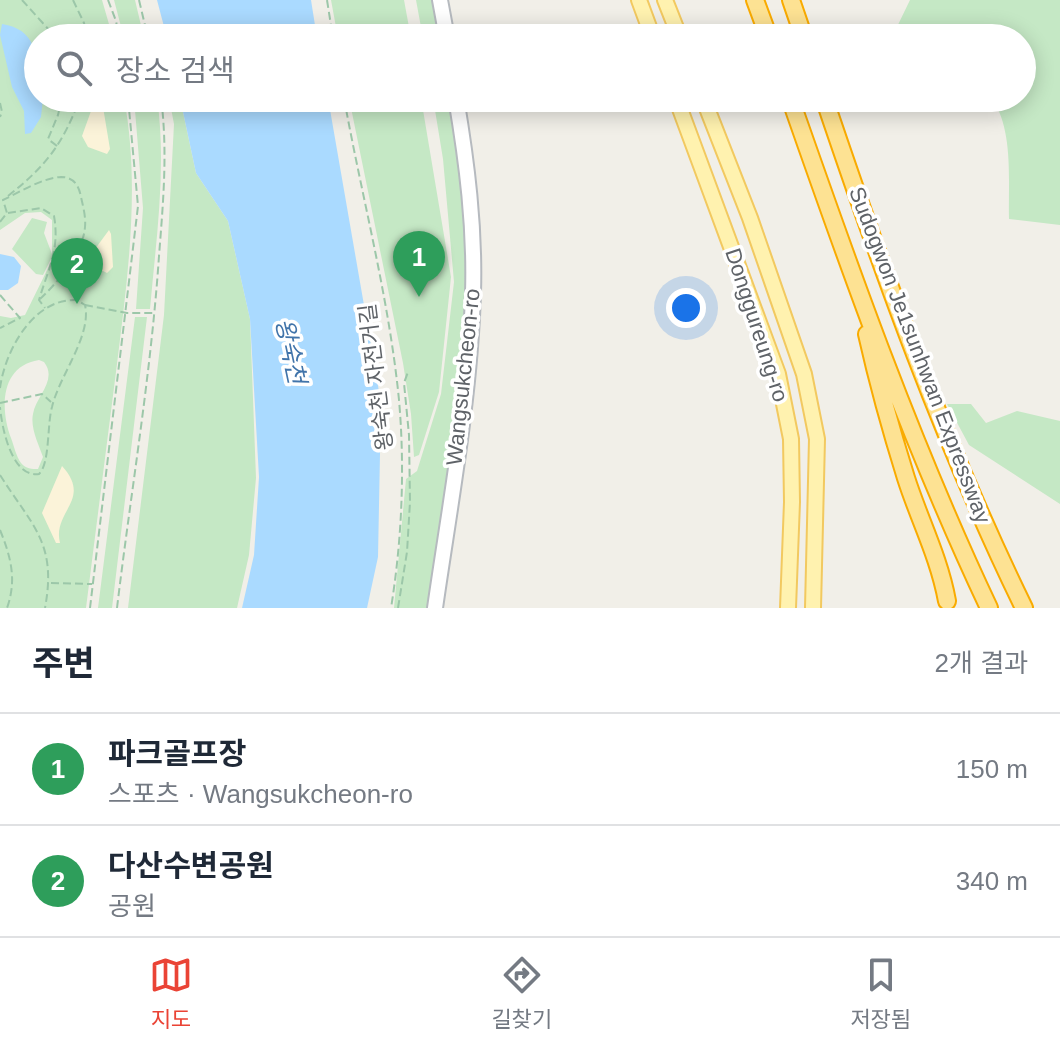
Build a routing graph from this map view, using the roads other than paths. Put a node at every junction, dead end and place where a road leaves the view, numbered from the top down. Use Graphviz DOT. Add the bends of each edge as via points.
graph roads {
  1 [pos="440,0"];
  2 [pos="639,0"];
  3 [pos="665,0"];
  4 [pos="755,0"];
  5 [pos="791,0"];
  6 [pos="444,24"];
  7 [pos="648,24"];
  8 [pos="674,24"];
  9 [pos="764,24"];
  10 [pos="799,24"];
  11 [pos="458,112"];
  12 [pos="681,112"];
  13 [pos="708,112"];
  14 [pos="795,112"];
  15 [pos="829,112"];
  16 [pos="856,282"];
  17 [pos="947,601"];
  18 [pos="435,608"];
  19 [pos="788,608"];
  20 [pos="813,608"];
  21 [pos="989,608"];
  22 [pos="1024,608"];
  1 -- 6 [label="street"];
  2 -- 7 [label="main road"];
  3 -- 8 [label="main road"];
  4 -- 9 [label="highway"];
  5 -- 10 [label="highway"];
  11 -- 18 [label="street, Wangsukcheon-ro" via="468,172 470,355"];
  12 -- 19 [label="main road, Donggureung-ro" via="778,374 791,439"];
  13 -- 20 [label="main road, Donggureung-ro" via="804,374 817,439"];
  14 -- 16 [label="highway, Sudogwon Je1sunhwan Expressway"];
  15 -- 22 [label="highway, Sudogwon Je1sunhwan Expressway" via="927,382"];
  16 -- 17 [label="highway" via="879,385"];
  16 -- 21 [label="highway, Sudogwon Je1sunhwan Expressway"];
}
